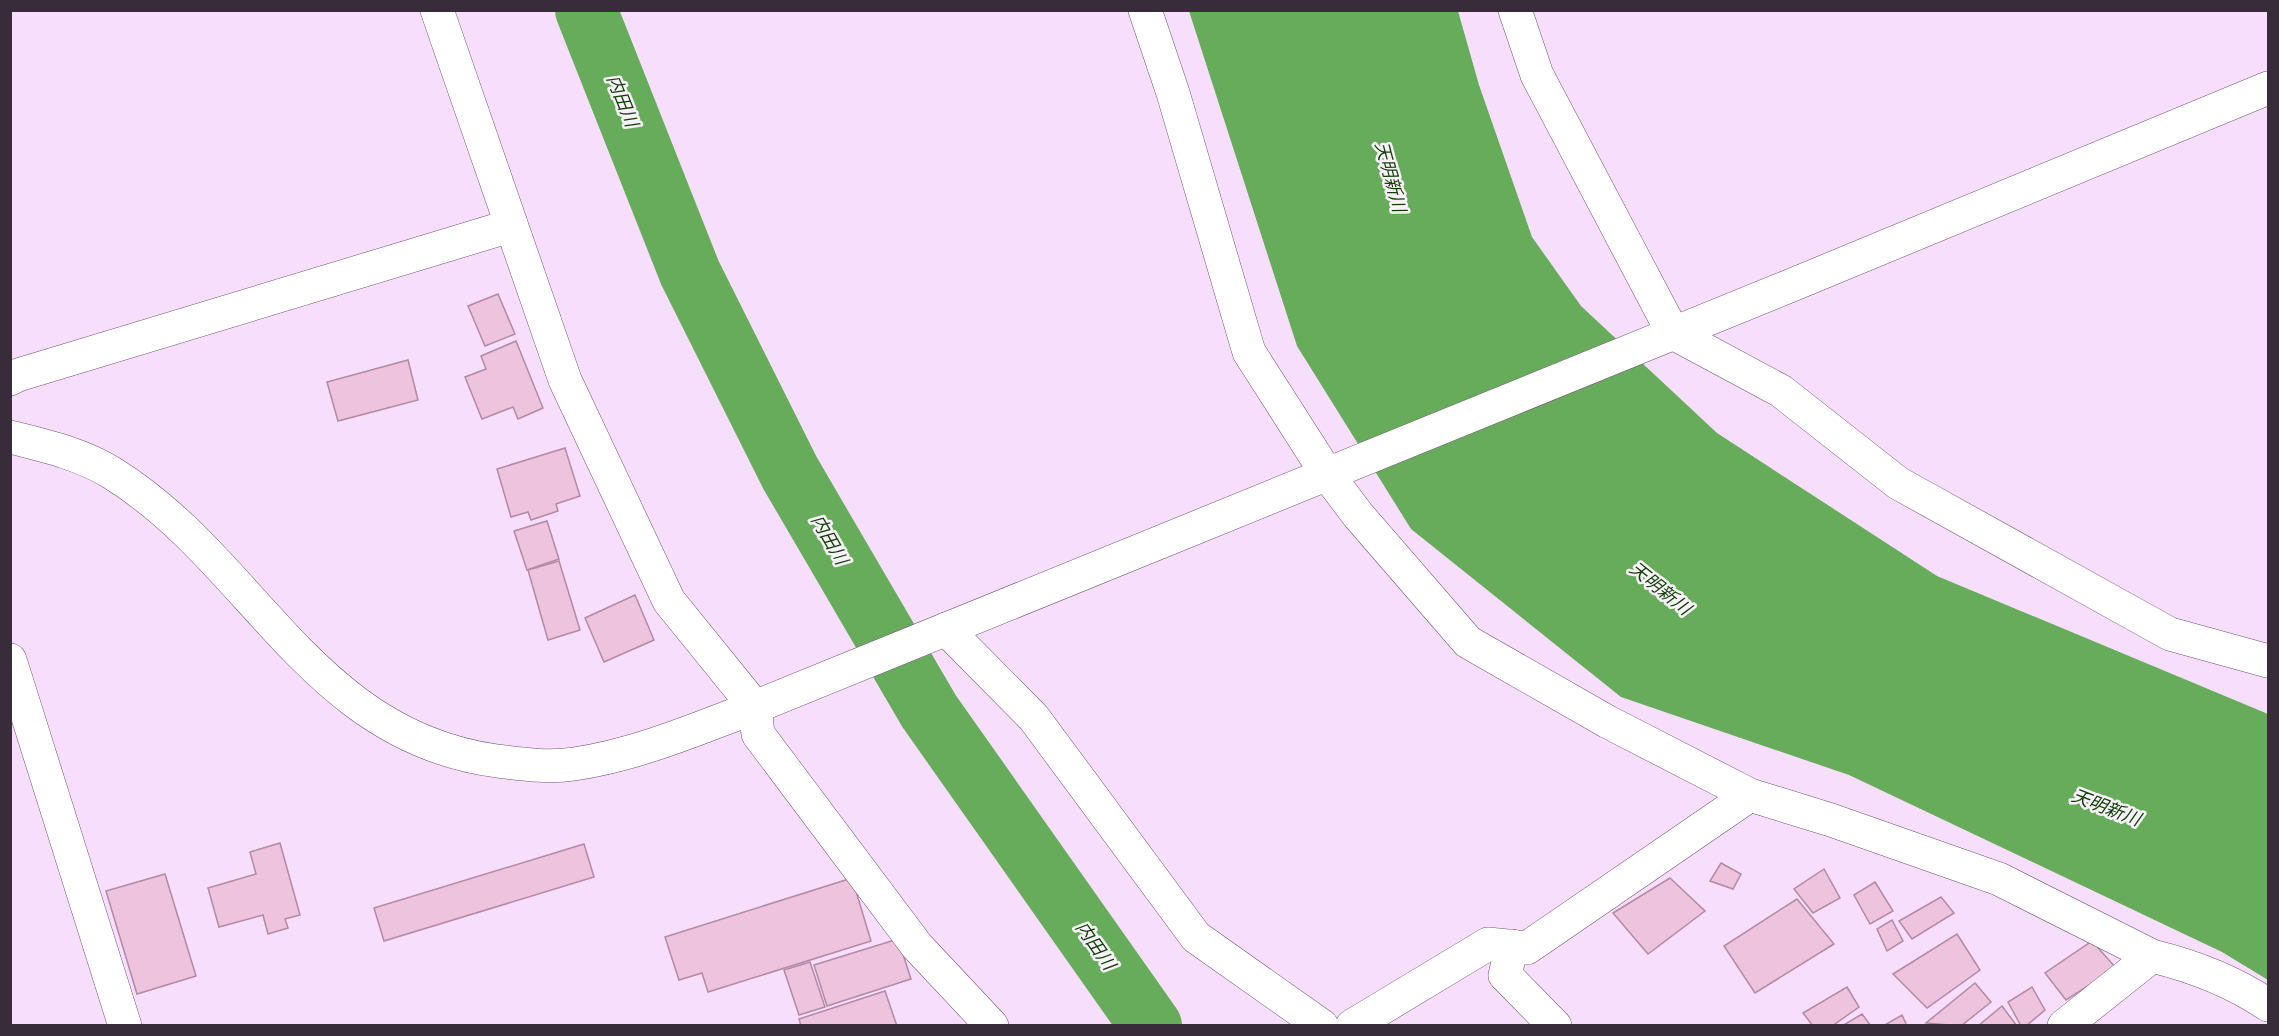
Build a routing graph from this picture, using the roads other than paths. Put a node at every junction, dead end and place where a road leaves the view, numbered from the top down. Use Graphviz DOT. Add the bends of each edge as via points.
graph roads {
  1 [pos="437,10"];
  2 [pos="1145,10"];
  3 [pos="1515,10"];
  4 [pos="2268,88"];
  5 [pos="510,226"];
  6 [pos="1673,333"];
  7 [pos="10,379"];
  8 [pos="10,437"];
  9 [pos="1328,474"];
  10 [pos="946,629"];
  11 [pos="10,660"];
  12 [pos="2268,661"];
  13 [pos="755,707"];
  14 [pos="1750,795"];
  15 [pos="1512,946"];
  16 [pos="2152,956"];
  17 [pos="2268,1005"];
  18 [pos="125,1026"];
  19 [pos="992,1026"];
  20 [pos="1322,1026"];
  21 [pos="1352,1026"];
  22 [pos="1555,1026"];
  23 [pos="2064,1026"];
  1 -- 5 [label="street"];
  2 -- 9 [label="street" via="1249,352"];
  3 -- 6 [label="street" via="1537,75"];
  4 -- 6 [label="street"];
  5 -- 7 [label="street"];
  5 -- 13 [label="street" via="565,380 669,601"];
  6 -- 9 [label="street"];
  6 -- 12 [label="street" via="1781,391 1898,483 2170,634"];
  8 -- 13 [label="street" via="75,453 113,473 180,525 340,692 379,719 432,746 475,758 532,766 573,764 634,750"];
  9 -- 10 [label="street"];
  9 -- 14 [label="street" via="1358,515 1468,642 1608,722"];
  10 -- 13 [label="street"];
  10 -- 20 [label="street" via="1034,718 1196,937"];
  11 -- 18 [label="street"];
  13 -- 19 [label="street" via="758,734 917,946"];
  14 -- 15 [label="street" via="1527,948"];
  14 -- 16 [label="street" via="2000,879"];
  15 -- 21 [label="street" via="1488,944"];
  15 -- 22 [label="street" via="1505,975"];
  16 -- 17 [label="street" via="2177,962 2247,991"];
  16 -- 23 [label="street"];
}
